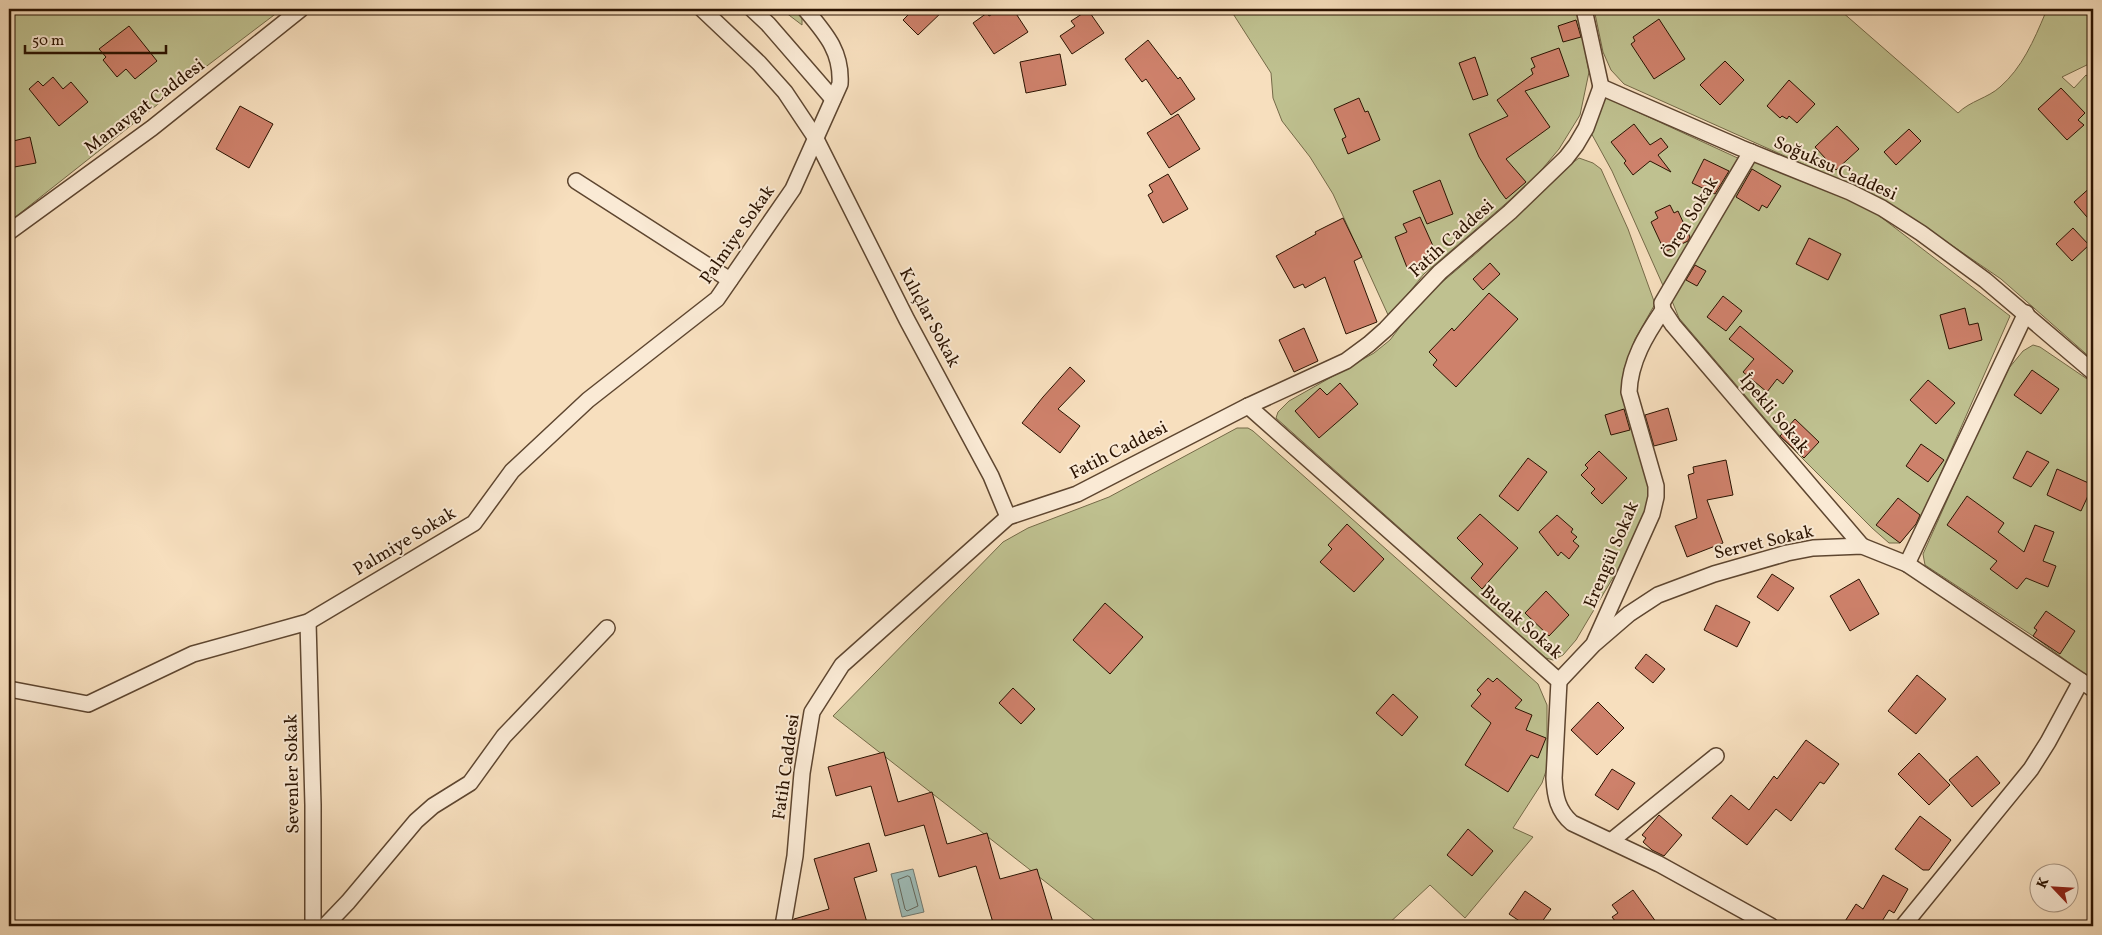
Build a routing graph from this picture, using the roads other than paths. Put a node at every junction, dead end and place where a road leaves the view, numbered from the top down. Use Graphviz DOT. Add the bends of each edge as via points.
graph roads {
  1 [pos="302,9"];
  2 [pos="702,9"];
  3 [pos="752,9"];
  4 [pos="805,9"];
  5 [pos="1584,9"];
  6 [pos="1601,87"];
  7 [pos="833,99"];
  8 [pos="815,137"];
  9 [pos="1751,152"];
  10 [pos="576,181"];
  11 [pos="9,232"];
  12 [pos="730,280"];
  13 [pos="1662,306"];
  14 [pos="2026,313"];
  15 [pos="2093,372"];
  16 [pos="1248,406"];
  17 [pos="1008,517"];
  18 [pos="1862,546"];
  19 [pos="1907,564"];
  20 [pos="308,622"];
  21 [pos="607,628"];
  22 [pos="1593,645"];
  23 [pos="1559,681"];
  24 [pos="2087,685"];
  25 [pos="9,688"];
  26 [pos="1716,756"];
  27 [pos="1611,841"];
  28 [pos="313,926"];
  29 [pos="325,926"];
  30 [pos="783,926"];
  31 [pos="1771,926"];
  32 [pos="1903,926"];
  1 -- 11 [label="street, Manavgat Caddesi" via="152,128"];
  2 -- 8 [label="street" via="785,92"];
  3 -- 7 [label="street"];
  4 -- 7 [label="street" via="832,43 838,57 840,84"];
  5 -- 6 [label="street"];
  6 -- 9 [label="street, Soğuksu Caddesi"];
  6 -- 16 [label="street, Fatih Caddesi" via="1586,128 1566,158 1440,272 1386,329 1346,361"];
  7 -- 8 [label="street"];
  8 -- 12 [label="street, Palmiye Sokak" via="792,190"];
  8 -- 17 [label="street, Kılıçlar Sokak" via="907,320 991,476"];
  9 -- 13 [label="street, Ören Sokak"];
  9 -- 14 [label="street, Soğuksu Caddesi" via="1882,208 1944,250"];
  10 -- 12 [label="street"];
  12 -- 20 [label="street, Palmiye Sokak" via="717,299 588,400 512,471 474,523"];
  13 -- 18 [label="street, İpekli Sokak" via="1686,340"];
  13 -- 22 [label="street, Erengül Sokak" via="1631,370 1628,392 1656,486 1656,497 1652,514"];
  14 -- 15 [label="street, Soğuksu Caddesi"];
  14 -- 19 [label="street"];
  16 -- 17 [label="street, Fatih Caddesi" via="1077,494"];
  16 -- 23 [label="street, Budak Sokak"];
  17 -- 30 [label="street, Fatih Caddesi" via="842,665 812,712"];
  18 -- 19 [label="street, Servet Sokak"];
  18 -- 22 [label="street, Servet Sokak" via="1813,548 1787,553 1688,582 1658,595 1629,614"];
  19 -- 24 [label="street, Servet Sokak"];
  20 -- 25 [label="street, Palmiye Sokak" via="193,654 88,704"];
  20 -- 28 [label="street, Sevenler Sokak"];
  21 -- 29 [label="street" via="504,736 470,783 416,821"];
  22 -- 23 [label="street, Servet Sokak"];
  23 -- 27 [label="street, Budak Sokak" via="1554,778 1558,806 1572,823"];
  24 -- 32 [label="street" via="2031,769"];
  26 -- 27 [label="street"];
  27 -- 31 [label="street, Budak Sokak"];
}
